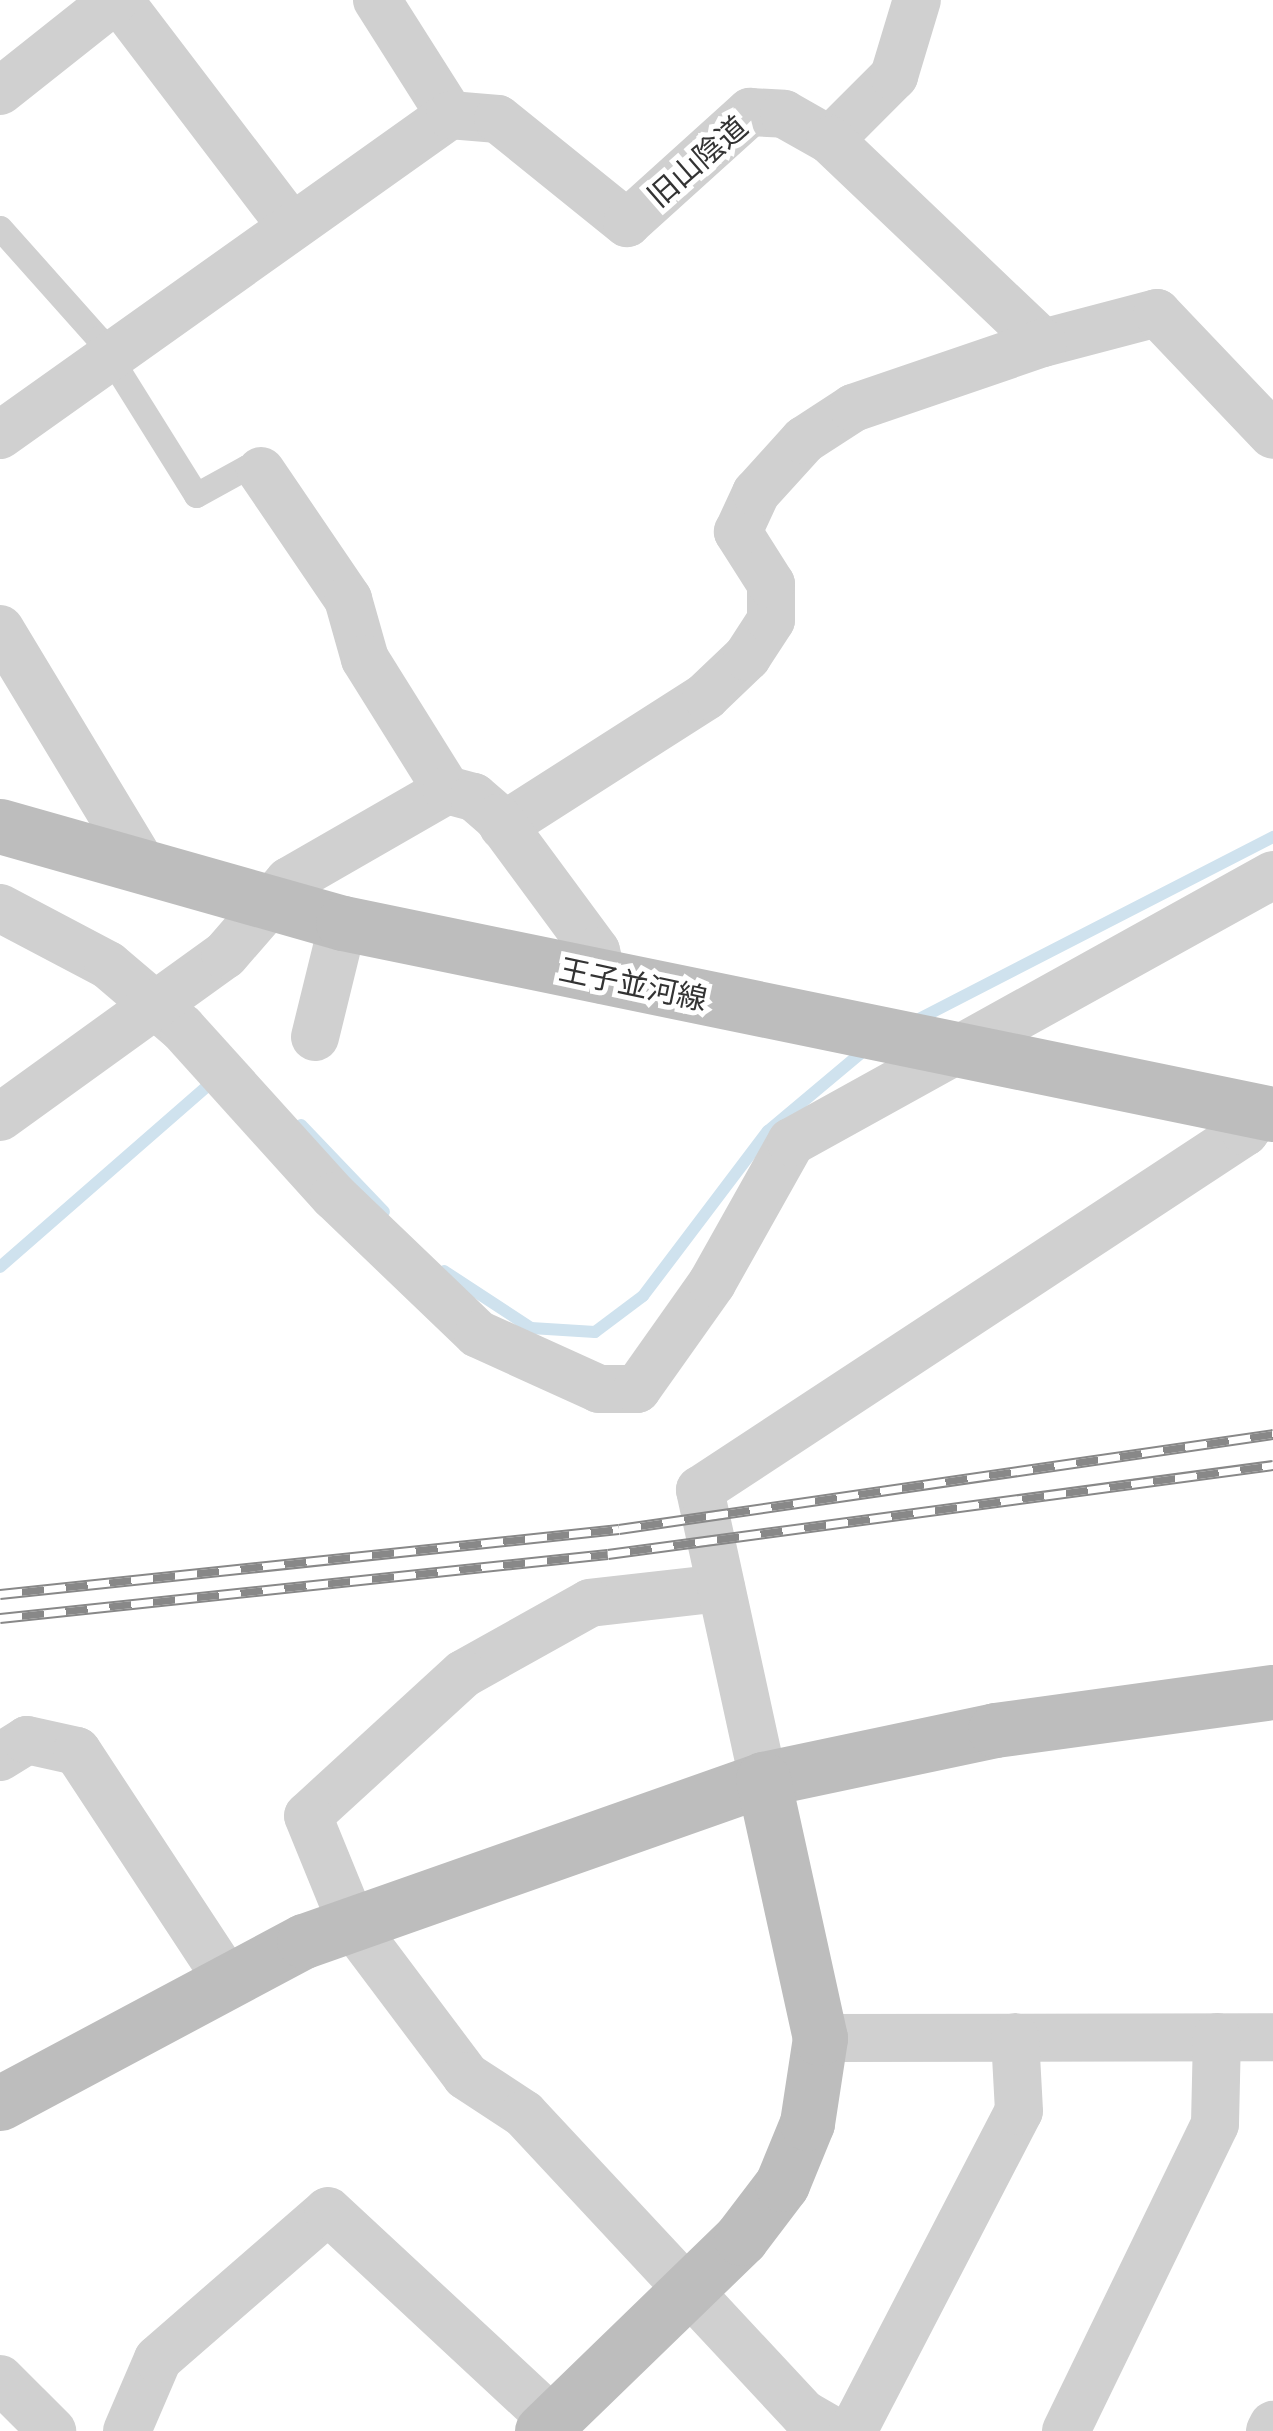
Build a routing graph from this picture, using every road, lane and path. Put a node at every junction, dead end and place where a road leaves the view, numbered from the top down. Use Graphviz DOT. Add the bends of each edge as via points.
graph roads {
  1 [pos="117,0"];
  2 [pos="377,0"];
  3 [pos="917,0"];
  4 [pos="0,91"];
  5 [pos="450,116"];
  6 [pos="830,140"];
  7 [pos="292,227"];
  8 [pos="0,228"];
  9 [pos="1043,342"];
  10 [pos="106,359"];
  11 [pos="0,434"];
  12 [pos="1273,436"];
  13 [pos="261,471"];
  14 [pos="0,629"];
  15 [pos="447,790"];
  16 [pos="0,826"];
  17 [pos="504,826"];
  18 [pos="142,864"];
  19 [pos="1273,876"];
  20 [pos="271,902"];
  21 [pos="0,908"];
  22 [pos="343,923"];
  23 [pos="603,980"];
  24 [pos="155,1005"];
  25 [pos="315,1037"];
  26 [pos="951,1050"];
  27 [pos="1267,1112"];
  28 [pos="0,1117"];
  29 [pos="721,1588"];
  30 [pos="1273,1692"];
  31 [pos="0,1757"];
  32 [pos="764,1779"];
  33 [pos="352,1924"];
  34 [pos="228,1979"];
  35 [pos="1015,2037"];
  36 [pos="1217,2037"];
  37 [pos="1273,2037"];
  38 [pos="820,2038"];
  39 [pos="0,2103"];
  40 [pos="688,2292"];
  41 [pos="4,2393"];
  42 [pos="547,2426"];
  43 [pos="52,2431"];
  44 [pos="127,2431"];
  45 [pos="834,2431"];
  46 [pos="853,2431"];
  47 [pos="1066,2431"];
  1 -- 4 [label="street"];
  1 -- 7 [label="street"];
  2 -- 5 [label="street"];
  3 -- 6 [label="street" via="894,76"];
  5 -- 6 [label="street, 旧山陰道" via="498,119 628,223 750,112 784,114"];
  5 -- 7 [label="street"];
  6 -- 9 [label="street, 旧山陰道"];
  7 -- 10 [label="street"];
  8 -- 10 [label="lane"];
  9 -- 12 [label="street" via="1157,313"];
  9 -- 17 [label="street" via="853,408 804,440 756,492 738,532 771,584 772,620 747,658 706,696"];
  10 -- 11 [label="street"];
  10 -- 13 [label="lane" via="196,494 247,468"];
  13 -- 15 [label="street" via="348,598 365,659"];
  14 -- 18 [label="street"];
  15 -- 17 [label="street" via="474,797"];
  15 -- 20 [label="street" via="324,856"];
  16 -- 18 [label="street, 王子並河線"];
  17 -- 23 [label="street" via="596,950"];
  18 -- 20 [label="street, 王子並河線"];
  19 -- 26 [label="street"];
  20 -- 22 [label="street, 王子並河線"];
  20 -- 24 [label="street" via="225,955"];
  21 -- 24 [label="street" via="108,965"];
  22 -- 23 [label="street, 王子並河線"];
  22 -- 25 [label="street"];
  23 -- 26 [label="street, 王子並河線"];
  24 -- 26 [label="street" via="438,1302 478,1334 599,1389 637,1389 663,1358 792,1142"];
  24 -- 28 [label="street"];
  26 -- 27 [label="street, 王子並河線"];
  27 -- 29 [label="street" via="700,1490"];
  29 -- 32 [label="street"];
  29 -- 33 [label="street" via="590,1603 462,1674 394,1731 308,1816"];
  30 -- 32 [label="street" via="995,1730"];
  31 -- 34 [label="street" via="27,1740 77,1751"];
  32 -- 33 [label="street"];
  32 -- 38 [label="street"];
  33 -- 34 [label="street"];
  33 -- 40 [label="street" via="466,2076 524,2114"];
  34 -- 39 [label="street"];
  35 -- 36 [label="street"];
  35 -- 38 [label="street"];
  35 -- 46 [label="street" via="1019,2111"];
  36 -- 37 [label="street"];
  36 -- 47 [label="street" via="1216,2124"];
  38 -- 40 [label="street" via="807,2124 782,2184"];
  40 -- 42 [label="street"];
  40 -- 45 [label="street" via="804,2414"];
  41 -- 43 [label="street"];
  42 -- 44 [label="street" via="328,2211 158,2359"];
}
